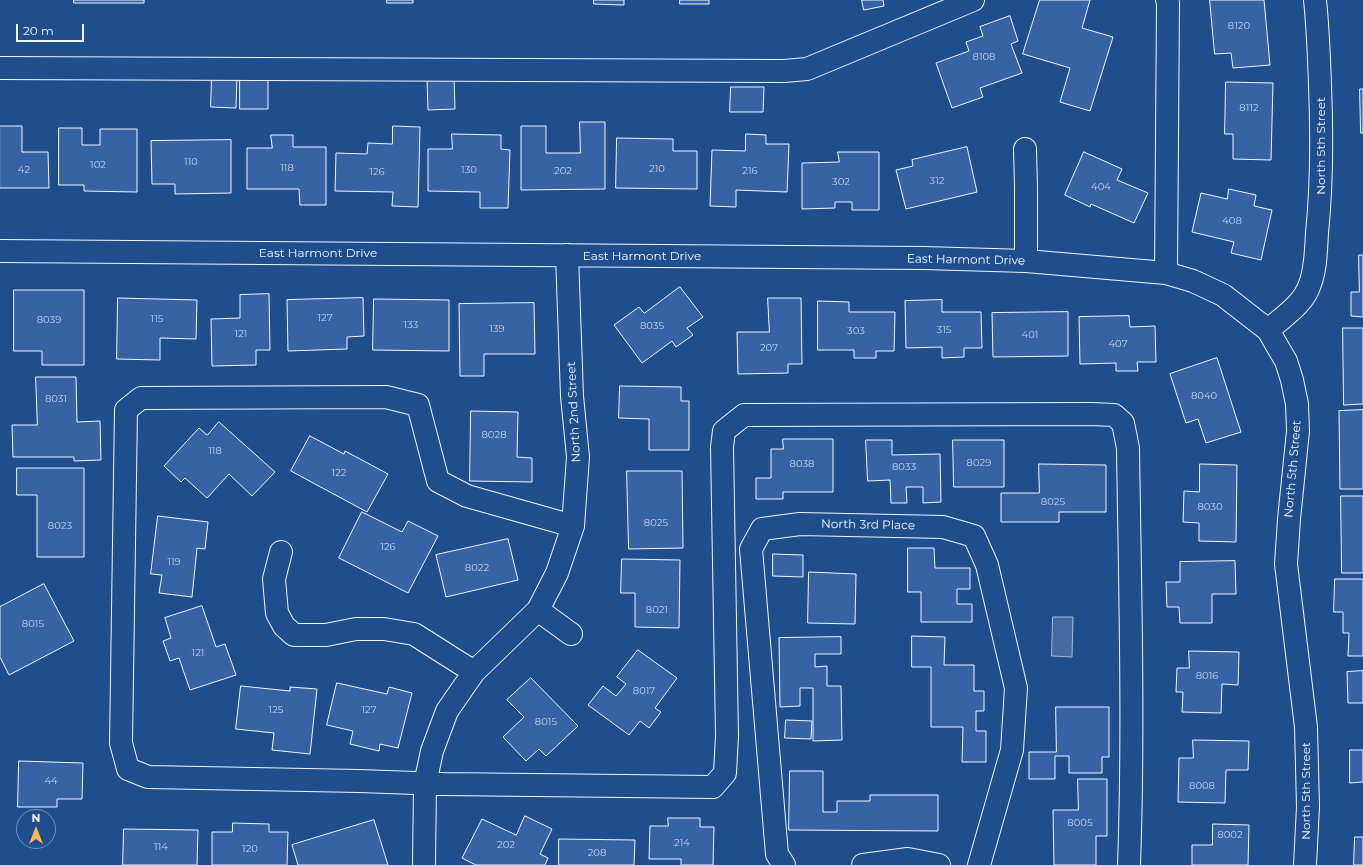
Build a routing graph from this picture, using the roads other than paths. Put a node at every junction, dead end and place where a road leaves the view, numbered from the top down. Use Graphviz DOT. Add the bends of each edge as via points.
graph roads {
  1 [pos="973,0"];
  2 [pos="1167,0"];
  3 [pos="1314,0"];
  4 [pos="0,68"];
  5 [pos="1025,149"];
  6 [pos="0,250"];
  7 [pos="567,255"];
  8 [pos="1026,261"];
  9 [pos="1166,273"];
  10 [pos="1268,330"];
  11 [pos="573,526"];
  12 [pos="280,552"];
  13 [pos="538,610"];
  14 [pos="571,634"];
  15 [pos="474,672"];
  16 [pos="425,784"];
  17 [pos="424,865"];
  18 [pos="784,865"];
  19 [pos="863,865"];
  20 [pos="939,865"];
  21 [pos="979,865"];
  22 [pos="1129,865"];
  23 [pos="1305,865"];
  1 -- 4 [label="street" via="807,69 784,71"];
  2 -- 9 [label="street"];
  3 -- 10 [label="street, North 5th Street" via="1322,119 1321,198 1314,267 1304,297"];
  5 -- 8 [label="street"];
  6 -- 7 [label="street, East Harmont Drive"];
  7 -- 8 [label="street, East Harmont Drive"];
  7 -- 11 [label="street, North 2nd Street" via="572,396 578,456"];
  8 -- 9 [label="street, East Harmont Drive"];
  9 -- 10 [label="street, East Harmont Drive" via="1193,281 1223,295"];
  10 -- 23 [label="street, North 5th Street" via="1286,361 1297,404 1298,431 1286,564 1306,727 1308,807"];
  11 -- 13 [label="street, North 2nd Street" via="557,573"];
  11 -- 16 [label="street" via="467,496 438,481 418,405 386,397 141,398 126,410 121,743 128,769 148,777"];
  12 -- 15 [label="street" via="274,579 277,613 284,626 294,635 326,635 356,628 384,628 414,634"];
  13 -- 14 [label="street"];
  13 -- 15 [label="street, North 2nd Street"];
  15 -- 16 [label="street, North 2nd Street" via="447,711 432,750"];
  16 -- 17 [label="street, North 2nd Street"];
  16 -- 22 [label="street" via="713,787 725,774 727,736 722,447 724,430 744,415 1114,415 1123,423 1128,448 1131,635"];
  18 -- 21 [label="street, North 3rd Place" via="777,854 751,550 762,529 800,524 943,527 974,536 987,565 1016,688 1012,750"];
  19 -- 20 [label="street" via="908,859"];
}
